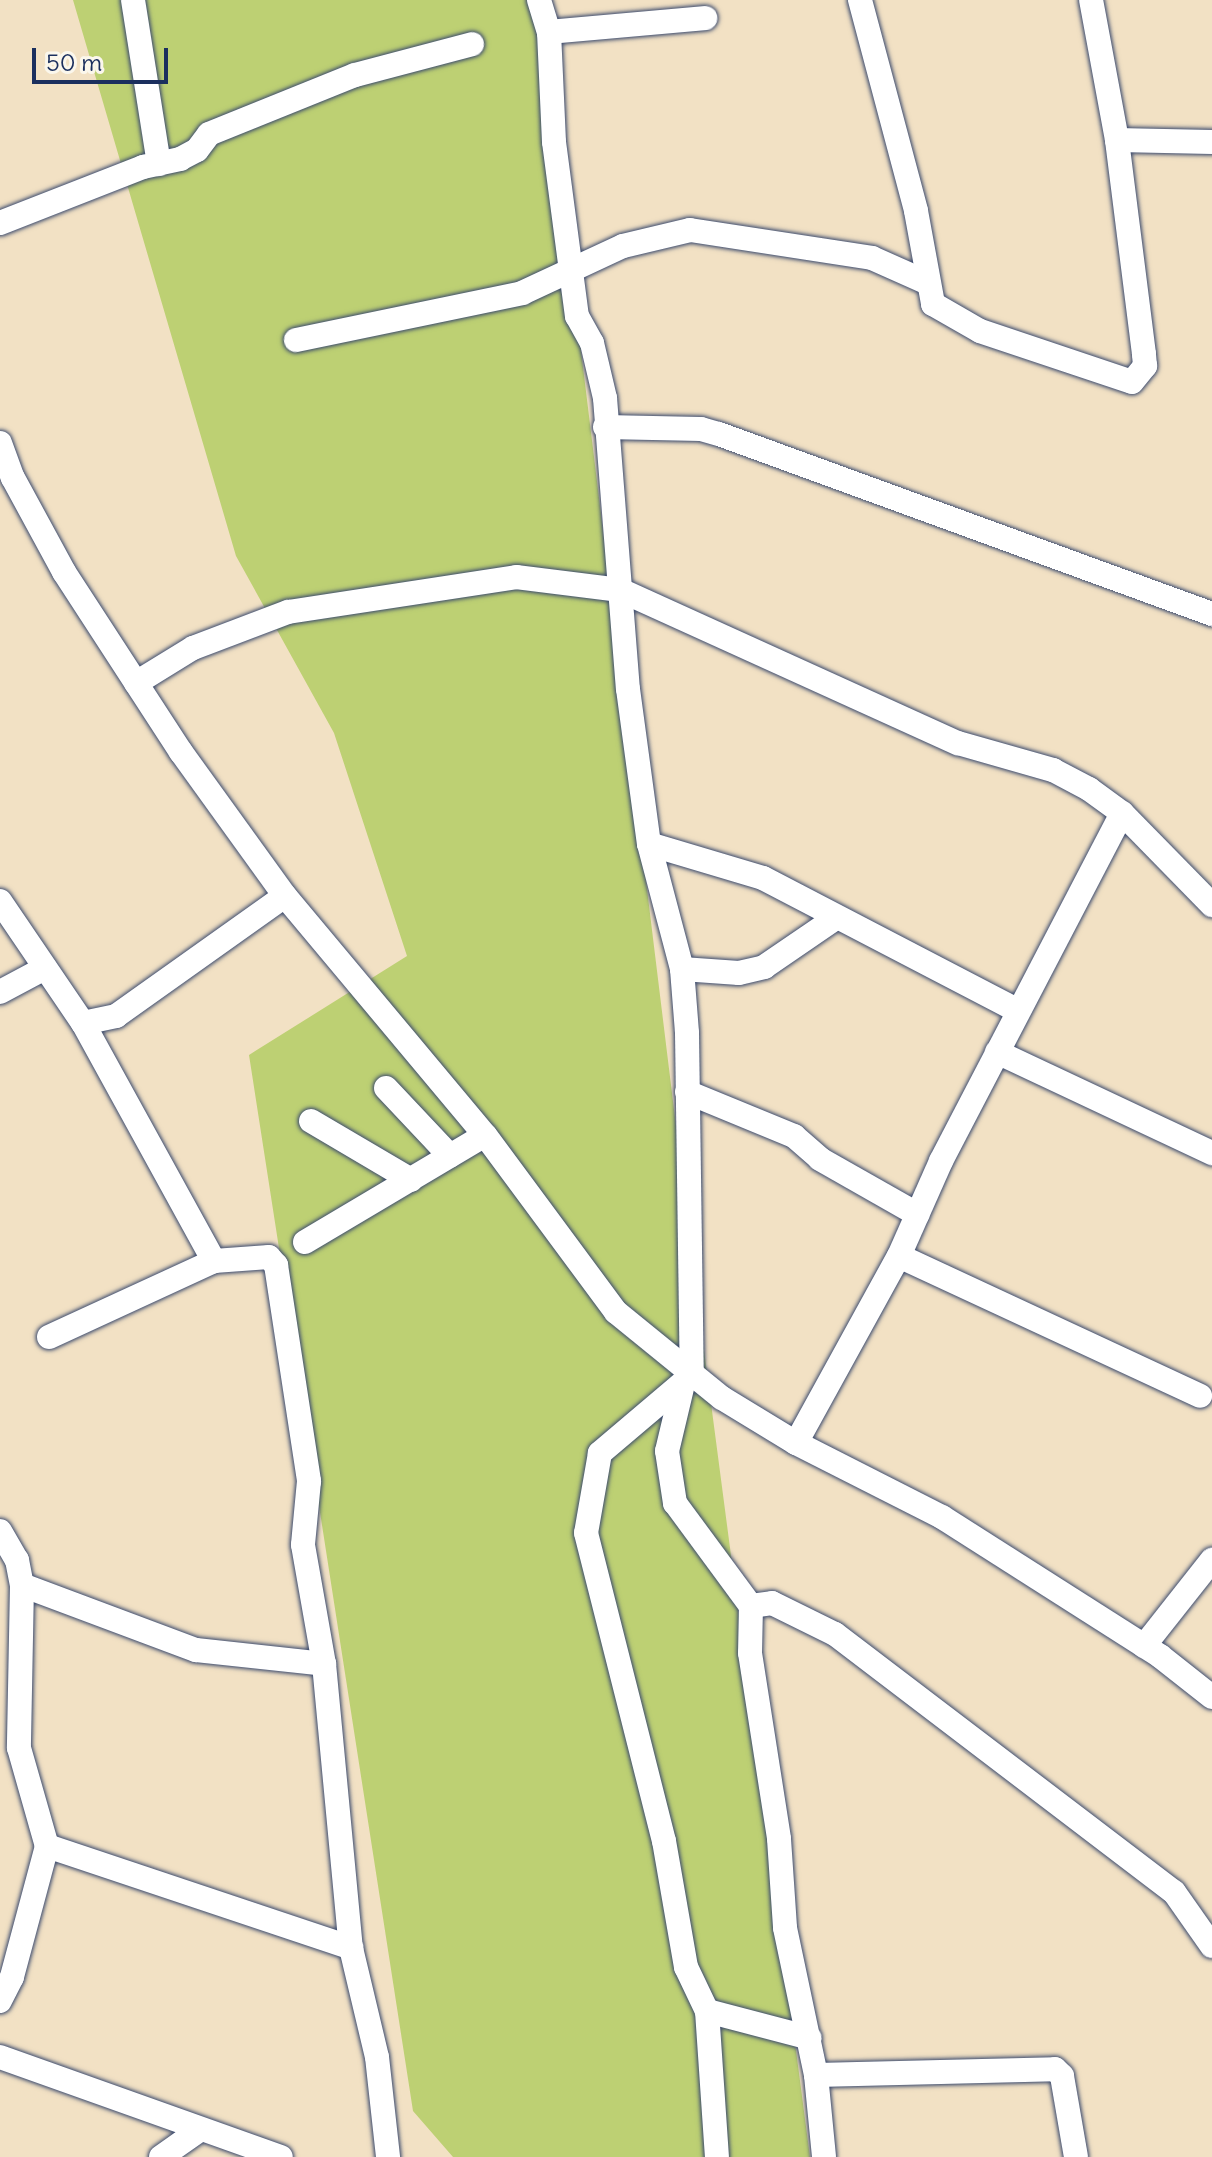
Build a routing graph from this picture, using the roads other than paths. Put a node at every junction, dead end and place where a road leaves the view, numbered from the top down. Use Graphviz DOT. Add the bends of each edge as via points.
graph roads {
  1 [pos="133,0"];
  2 [pos="539,0"];
  3 [pos="860,0"];
  4 [pos="1091,0"];
  5 [pos="705,18"];
  6 [pos="549,32"];
  7 [pos="472,44"];
  8 [pos="1117,140"];
  9 [pos="1212,142"];
  10 [pos="159,164"];
  11 [pos="0,223"];
  12 [pos="572,270"];
  13 [pos="926,282"];
  14 [pos="296,340"];
  15 [pos="605,427"];
  16 [pos="0,443"];
  17 [pos="620,590"];
  18 [pos="1212,614"];
  19 [pos="136,683"];
  20 [pos="1122,813"];
  21 [pos="649,844"];
  22 [pos="285,896"];
  23 [pos="0,901"];
  24 [pos="1212,905"];
  25 [pos="837,917"];
  26 [pos="45,968"];
  27 [pos="682,969"];
  28 [pos="0,992"];
  29 [pos="1019,1011"];
  30 [pos="83,1023"];
  31 [pos="997,1052"];
  32 [pos="386,1088"];
  33 [pos="687,1092"];
  34 [pos="311,1121"];
  35 [pos="485,1135"];
  36 [pos="1212,1153"];
  37 [pos="450,1156"];
  38 [pos="411,1180"];
  39 [pos="917,1214"];
  40 [pos="305,1242"];
  41 [pos="899,1256"];
  42 [pos="214,1261"];
  43 [pos="49,1337"];
  44 [pos="687,1380"];
  45 [pos="1200,1396"];
  46 [pos="796,1443"];
  47 [pos="0,1531"];
  48 [pos="1212,1560"];
  49 [pos="22,1585"];
  50 [pos="751,1606"];
  51 [pos="1144,1646"];
  52 [pos="324,1664"];
  53 [pos="1212,1697"];
  54 [pos="10,1744"];
  55 [pos="47,1846"];
  56 [pos="1212,1946"];
  57 [pos="351,1948"];
  58 [pos="6,1974"];
  59 [pos="0,2001"];
  60 [pos="707,2011"];
  61 [pos="810,2038"];
  62 [pos="0,2057"];
  63 [pos="816,2075"];
  64 [pos="198,2131"];
  65 [pos="161,2157"];
  66 [pos="281,2157"];
  67 [pos="388,2157"];
  68 [pos="717,2157"];
  69 [pos="824,2157"];
  70 [pos="1076,2157"];
  1 -- 10 [label="street"];
  2 -- 6 [label="street"];
  3 -- 13 [label="street" via="916,211"];
  4 -- 8 [label="street"];
  5 -- 6 [label="street"];
  6 -- 12 [label="street" via="554,142"];
  7 -- 10 [label="street" via="355,75 209,134 197,150"];
  8 -- 9 [label="street"];
  8 -- 13 [label="street" via="1145,366 1132,382 980,331 933,304"];
  10 -- 11 [label="street"];
  12 -- 13 [label="street" via="651,236 690,230 803,243 872,258"];
  12 -- 14 [label="street" via="522,293"];
  12 -- 15 [label="street" via="577,316 600,367"];
  15 -- 17 [label="street"];
  15 -- 18 [label="street" via="719,434"];
  16 -- 19 [label="street" via="64,572"];
  17 -- 19 [label="street" via="516,577 288,612 193,648"];
  17 -- 20 [label="street" via="958,743 1053,770"];
  17 -- 21 [label="street"];
  19 -- 22 [label="street"];
  20 -- 24 [label="street"];
  20 -- 29 [label="street"];
  21 -- 25 [label="street" via="763,878"];
  21 -- 27 [label="street"];
  22 -- 30 [label="street" via="116,1016"];
  22 -- 35 [label="street"];
  23 -- 26 [label="street"];
  25 -- 27 [label="street" via="764,967 739,973"];
  25 -- 29 [label="street"];
  26 -- 28 [label="street"];
  26 -- 30 [label="street"];
  27 -- 33 [label="street"];
  29 -- 31 [label="street"];
  30 -- 42 [label="street"];
  31 -- 36 [label="street"];
  31 -- 39 [label="street"];
  32 -- 37 [label="street"];
  33 -- 39 [label="street" via="794,1136 820,1159"];
  33 -- 44 [label="street"];
  34 -- 38 [label="street"];
  35 -- 37 [label="street"];
  35 -- 44 [label="street" via="616,1312"];
  37 -- 38 [label="street"];
  38 -- 40 [label="street"];
  39 -- 41 [label="street"];
  41 -- 45 [label="street"];
  41 -- 46 [label="street"];
  42 -- 43 [label="street"];
  42 -- 52 [label="street" via="269,1257 276,1265 309,1481 303,1545"];
  44 -- 46 [label="street"];
  44 -- 50 [label="street" via="667,1451 675,1503"];
  44 -- 60 [label="street" via="600,1453 586,1533 664,1841 686,1967"];
  46 -- 51 [label="street" via="942,1517"];
  47 -- 49 [label="street" via="17,1560"];
  48 -- 51 [label="street"];
  49 -- 52 [label="street" via="196,1650"];
  49 -- 54 [label="street"];
  50 -- 56 [label="street" via="772,1603 835,1634 1174,1892"];
  50 -- 61 [label="street" via="750,1653 779,1839 785,1928"];
  51 -- 53 [label="street"];
  52 -- 57 [label="street"];
  54 -- 55 [label="street"];
  55 -- 57 [label="street"];
  55 -- 58 [label="street"];
  57 -- 67 [label="street" via="377,2057"];
  58 -- 59 [label="street"];
  60 -- 61 [label="street"];
  60 -- 68 [label="street"];
  61 -- 63 [label="street"];
  62 -- 64 [label="street"];
  63 -- 69 [label="street"];
  63 -- 70 [label="street" via="1055,2069 1062,2076"];
  64 -- 65 [label="street"];
  64 -- 66 [label="street"];
}
